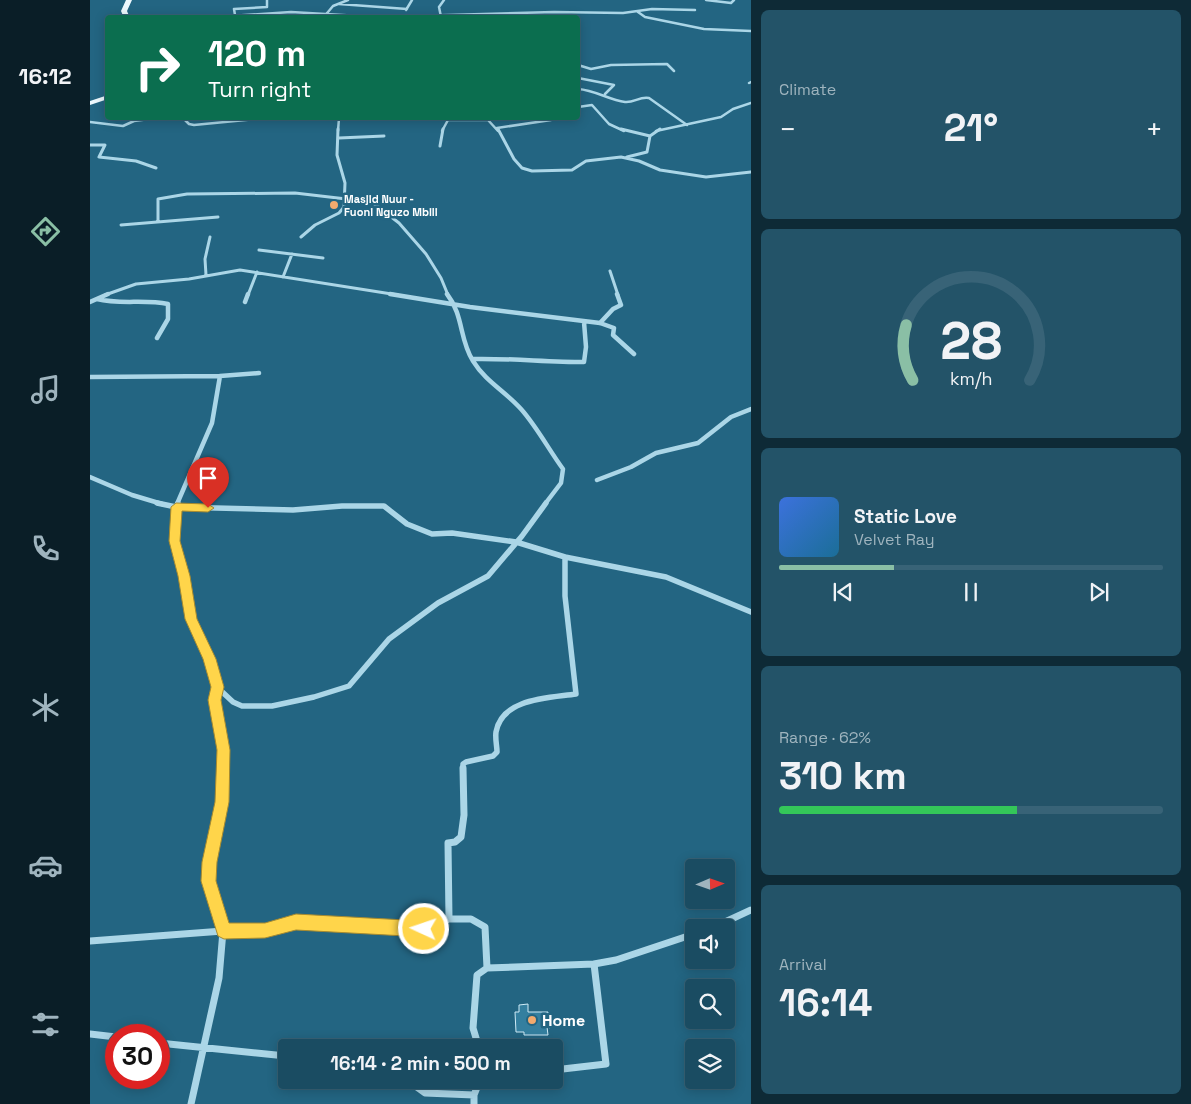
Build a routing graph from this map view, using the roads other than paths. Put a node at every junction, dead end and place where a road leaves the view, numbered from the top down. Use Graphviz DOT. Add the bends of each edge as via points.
graph roads {
  1 [pos="124,0"];
  2 [pos="129,0"];
  3 [pos="267,0"];
  4 [pos="337,0"];
  5 [pos="348,0"];
  6 [pos="412,0"];
  7 [pos="444,0"];
  8 [pos="706,0"];
  9 [pos="734,0"];
  10 [pos="328,2"];
  11 [pos="339,4"];
  12 [pos="333,6"];
  13 [pos="407,9"];
  14 [pos="695,10"];
  15 [pos="638,12"];
  16 [pos="326,13"];
  17 [pos="527,13"];
  18 [pos="120,15"];
  19 [pos="126,15"];
  20 [pos="235,15"];
  21 [pos="342,15"];
  22 [pos="406,15"];
  23 [pos="441,15"];
  24 [pos="492,15"];
  25 [pos="751,31"];
  26 [pos="580,66"];
  27 [pos="674,71"];
  28 [pos="580,79"];
  29 [pos="580,89"];
  30 [pos="605,94"];
  31 [pos="105,96"];
  32 [pos="90,101"];
  33 [pos="751,103"];
  34 [pos="580,107"];
  35 [pos="142,120"];
  36 [pos="185,120"];
  37 [pos="245,120"];
  38 [pos="339,120"];
  39 [pos="448,120"];
  40 [pos="487,120"];
  41 [pos="551,120"];
  42 [pos="90,122"];
  43 [pos="687,125"];
  44 [pos="498,128"];
  45 [pos="384,136"];
  46 [pos="650,136"];
  47 [pos="339,138"];
  48 [pos="90,145"];
  49 [pos="440,146"];
  50 [pos="622,157"];
  51 [pos="156,168"];
  52 [pos="751,172"];
  53 [pos="344,199"];
  54 [pos="218,217"];
  55 [pos="158,221"];
  56 [pos="121,225"];
  57 [pos="210,237"];
  58 [pos="301,237"];
  59 [pos="259,250"];
  60 [pos="292,254"];
  61 [pos="323,258"];
  62 [pos="610,271"];
  63 [pos="257,272"];
  64 [pos="206,275"];
  65 [pos="282,276"];
  66 [pos="97,299"];
  67 [pos="90,302"];
  68 [pos="245,302"];
  69 [pos="455,304"];
  70 [pos="584,322"];
  71 [pos="600,323"];
  72 [pos="157,338"];
  73 [pos="634,354"];
  74 [pos="472,359"];
  75 [pos="259,373"];
  76 [pos="220,376"];
  77 [pos="90,377"];
  78 [pos="751,409"];
  79 [pos="90,477"];
  80 [pos="597,480"];
  81 [pos="176,507"];
  82 [pos="516,542"];
  83 [pos="565,558"];
  84 [pos="751,612"];
  85 [pos="217,687"];
  86 [pos="751,910"];
  87 [pos="449,919"];
  88 [pos="732,919"];
  89 [pos="224,931"];
  90 [pos="685,937"];
  91 [pos="90,941"];
  92 [pos="594,964"];
  93 [pos="487,968"];
  94 [pos="90,1034"];
  95 [pos="105,1036"];
  96 [pos="476,1039"];
  97 [pos="170,1044"];
  98 [pos="202,1048"];
  99 [pos="278,1055"];
  100 [pos="563,1069"];
  101 [pos="419,1089"];
  102 [pos="476,1089"];
  103 [pos="474,1095"];
  104 [pos="191,1104"];
  105 [pos="474,1104"];
  1 -- 18 [label="main road"];
  2 -- 19 [label="main road" via="124,11"];
  3 -- 20 [label="street" via="267,7 234,9"];
  4 -- 5 [label="street"];
  5 -- 11 [label="street"];
  6 -- 13 [label="street"];
  7 -- 23 [label="street" via="439,7"];
  8 -- 9 [label="street" via="731,3"];
  10 -- 12 [label="street"];
  11 -- 12 [label="street"];
  11 -- 13 [label="street"];
  12 -- 16 [label="street"];
  13 -- 22 [label="street"];
  14 -- 15 [label="street"];
  15 -- 17 [label="street"];
  15 -- 25 [label="street" via="644,17 704,29"];
  16 -- 20 [label="street"];
  16 -- 21 [label="street"];
  17 -- 24 [label="street"];
  26 -- 27 [label="street" via="667,64"];
  28 -- 30 [label="street" via="614,85"];
  29 -- 30 [label="street"];
  30 -- 43 [label="street" via="626,102 645,97 663,105"];
  31 -- 32 [label="main road"];
  33 -- 43 [label="street" via="721,117"];
  34 -- 46 [label="street" via="592,105 609,124 627,132"];
  35 -- 42 [label="street" via="123,126"];
  36 -- 37 [label="street" via="194,125"];
  38 -- 47 [label="street"];
  39 -- 49 [label="street" via="441,132"];
  40 -- 44 [label="street"];
  41 -- 44 [label="street"];
  43 -- 46 [label="street" via="657,130"];
  44 -- 50 [label="street" via="522,168 551,172 572,170 586,161"];
  45 -- 47 [label="street"];
  46 -- 50 [label="street" via="647,152"];
  47 -- 53 [label="street" via="337,155 345,183"];
  48 -- 51 [label="street" via="105,145 100,157 136,161"];
  50 -- 52 [label="street" via="660,170 700,177"];
  53 -- 55 [label="street" via="295,193 179,194 158,199"];
  53 -- 58 [label="street" via="342,211 316,224"];
  53 -- 69 [label="street" via="372,202 399,223 426,254"];
  54 -- 55 [label="street"];
  55 -- 56 [label="street"];
  57 -- 64 [label="street" via="205,259"];
  59 -- 60 [label="street"];
  60 -- 61 [label="street"];
  60 -- 65 [label="street"];
  62 -- 71 [label="street" via="621,306"];
  63 -- 64 [label="street" via="240,270"];
  63 -- 65 [label="street"];
  63 -- 68 [label="street"];
  64 -- 66 [label="street" via="136,284"];
  65 -- 69 [label="street"];
  66 -- 67 [label="street"];
  66 -- 72 [label="street" via="105,302 156,300 168,304 168,319"];
  69 -- 70 [label="street"];
  69 -- 74 [label="street"];
  70 -- 71 [label="street"];
  70 -- 74 [label="street" via="587,343 584,362"];
  71 -- 73 [label="street" via="614,328 613,335"];
  74 -- 82 [label="street" via="486,379 522,410 564,469 561,483"];
  75 -- 76 [label="street"];
  76 -- 77 [label="street"];
  76 -- 81 [label="street" via="212,423"];
  78 -- 80 [label="street" via="731,417 698,443 656,453"];
  79 -- 81 [label="street" via="138,497"];
  81 -- 82 [label="street" via="293,510 384,506 407,524 432,534 452,533"];
  81 -- 85 [label="street" via="175,541 191,619 209,659"];
  82 -- 83 [label="street"];
  82 -- 85 [label="street" via="488,576 438,603 389,639 349,686 272,706 242,706"];
  83 -- 84 [label="street" via="666,577"];
  83 -- 87 [label="street" via="565,596 576,694 532,702 510,710 500,721 496,732 497,752 463,764 461,837 448,843"];
  85 -- 89 [label="street" via="215,700 224,750 222,802 209,862 209,881"];
  86 -- 88 [label="street"];
  87 -- 89 [label="street" via="424,929 296,922 265,930"];
  87 -- 93 [label="street" via="471,919 485,926"];
  89 -- 91 [label="street"];
  89 -- 98 [label="street" via="219,978"];
  90 -- 92 [label="street"];
  92 -- 93 [label="street"];
  92 -- 100 [label="street" via="606,1064"];
  93 -- 96 [label="street" via="477,975 473,1028"];
  94 -- 95 [label="street"];
  97 -- 98 [label="street"];
  98 -- 99 [label="street"];
  98 -- 104 [label="street"];
  101 -- 103 [label="street" via="424,1093"];
  102 -- 103 [label="street"];
  103 -- 105 [label="street"];
}
